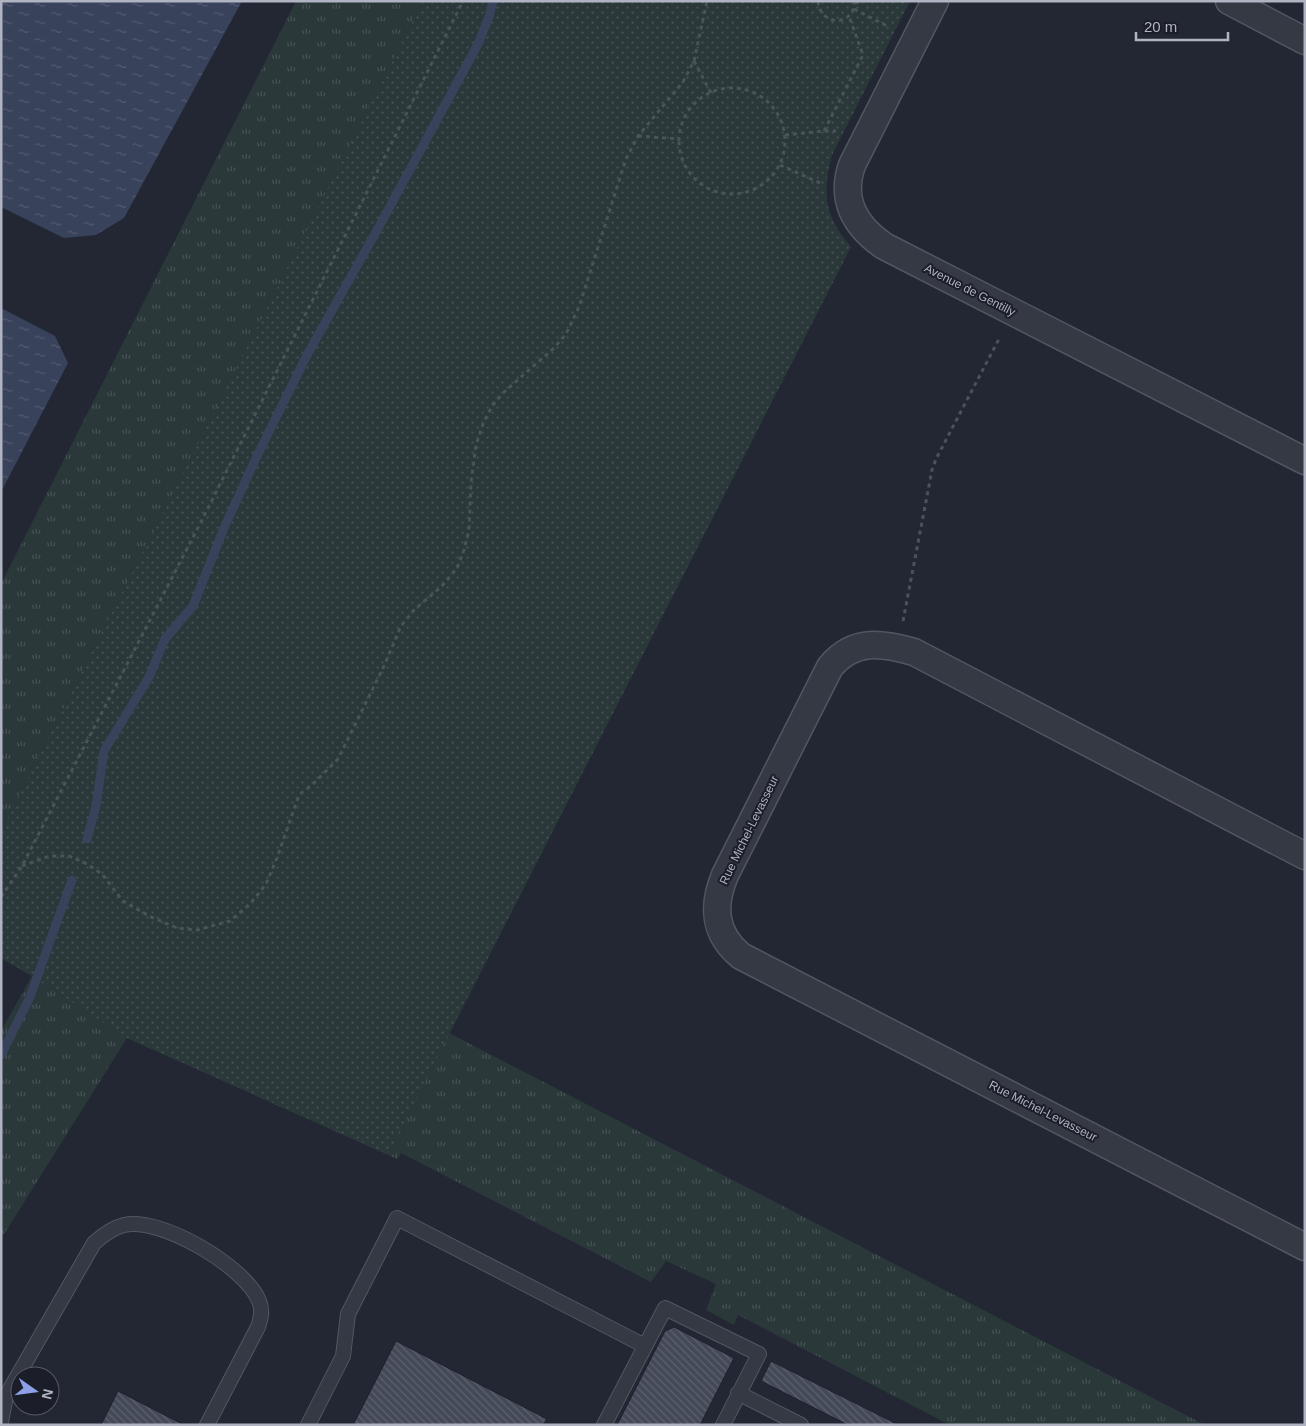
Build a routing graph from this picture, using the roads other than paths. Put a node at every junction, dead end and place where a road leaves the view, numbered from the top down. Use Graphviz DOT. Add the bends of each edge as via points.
graph roads {
  1 [pos="934,1"];
  2 [pos="1229,1"];
  3 [pos="1305,41"];
  4 [pos="1305,461"];
  5 [pos="1305,856"];
  6 [pos="1305,1247"];
  7 [pos="645,1346"];
  8 [pos="738,1392"];
  9 [pos="1,1422"];
  10 [pos="207,1425"];
  11 [pos="308,1425"];
  12 [pos="604,1425"];
  13 [pos="724,1425"];
  14 [pos="801,1425"];
  1 -- 4 [label="street, Avenue de Gentilly" via="848,178 849,202 863,228 884,246"];
  2 -- 3 [label="street"];
  5 -- 6 [label="street, Rue Michel-Levasseur" via="914,652 872,644 848,651 830,667 725,876 717,911 723,936 741,956"];
  7 -- 8 [label="lane" via="665,1308 759,1354"];
  7 -- 11 [label="lane" via="397,1218 348,1314 344,1356"];
  7 -- 12 [label="lane"];
  8 -- 13 [label="lane"];
  8 -- 14 [label="lane"];
  9 -- 10 [label="lane" via="6,1396 94,1243 107,1232 125,1225 146,1225 187,1239 220,1260 244,1281 259,1300 262,1314 258,1327"];
}
